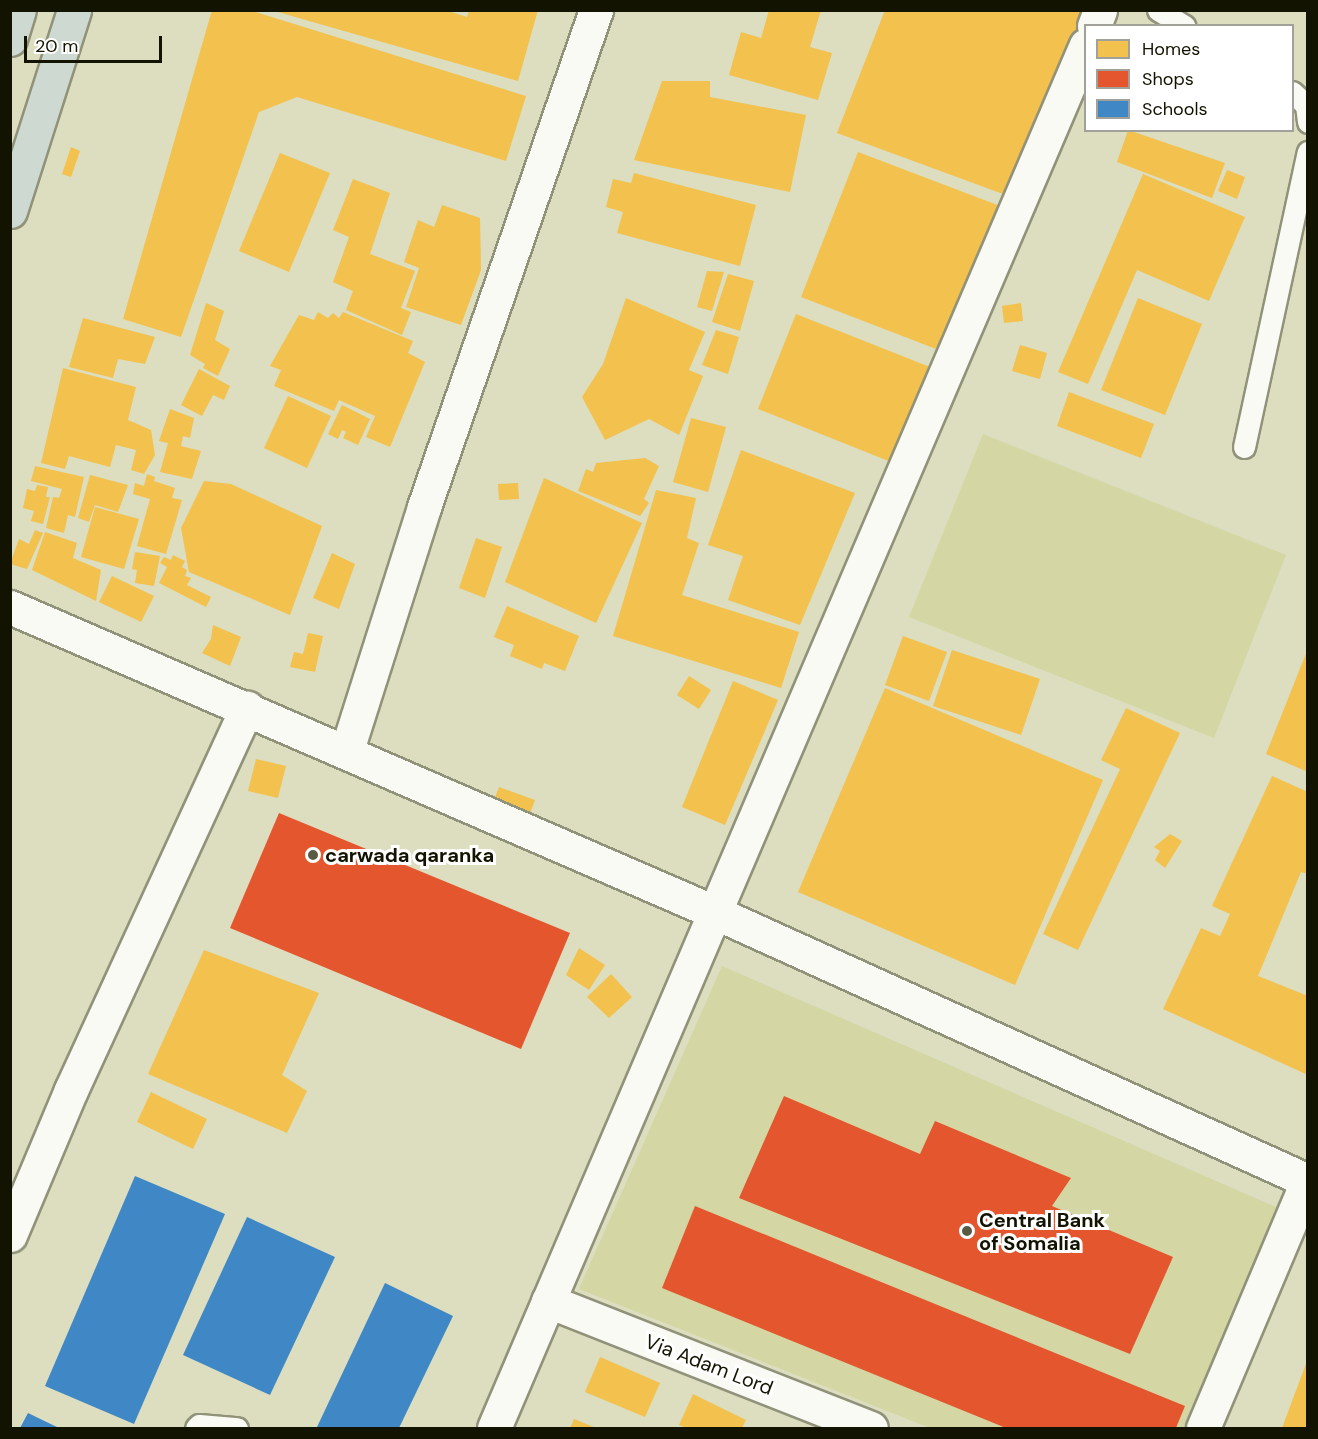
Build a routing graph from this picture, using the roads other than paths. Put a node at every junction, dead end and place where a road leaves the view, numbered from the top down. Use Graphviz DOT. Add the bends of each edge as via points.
graph roads {
  1 [pos="19,10"];
  2 [pos="74,10"];
  3 [pos="596,10"];
  4 [pos="1158,10"];
  5 [pos="1182,24"];
  6 [pos="10,39"];
  7 [pos="1084,50"];
  8 [pos="1294,93"];
  9 [pos="1308,122"];
  10 [pos="1308,152"];
  11 [pos="10,211"];
  12 [pos="1244,447"];
  13 [pos="10,607"];
  14 [pos="247,708"];
  15 [pos="347,750"];
  16 [pos="714,912"];
  17 [pos="1307,1180"];
  18 [pos="10,1235"];
  19 [pos="548,1301"];
  20 [pos="196,1428"];
  21 [pos="237,1428"];
  22 [pos="494,1428"];
  23 [pos="871,1428"];
  24 [pos="1203,1428"];
  1 -- 6 [label="highway"];
  2 -- 11 [label="highway"];
  3 -- 15 [label="street" via="424,507"];
  4 -- 5 [label="lane"];
  7 -- 16 [label="street"];
  8 -- 9 [label="lane" via="1306,105"];
  10 -- 12 [label="lane"];
  13 -- 14 [label="street"];
  14 -- 15 [label="street"];
  14 -- 18 [label="street" via="71,1090"];
  15 -- 16 [label="street"];
  16 -- 17 [label="street"];
  16 -- 19 [label="street"];
  17 -- 24 [label="street"];
  19 -- 22 [label="street"];
  19 -- 23 [label="street, Via Adam Lord"];
  20 -- 21 [label="lane"];
}
